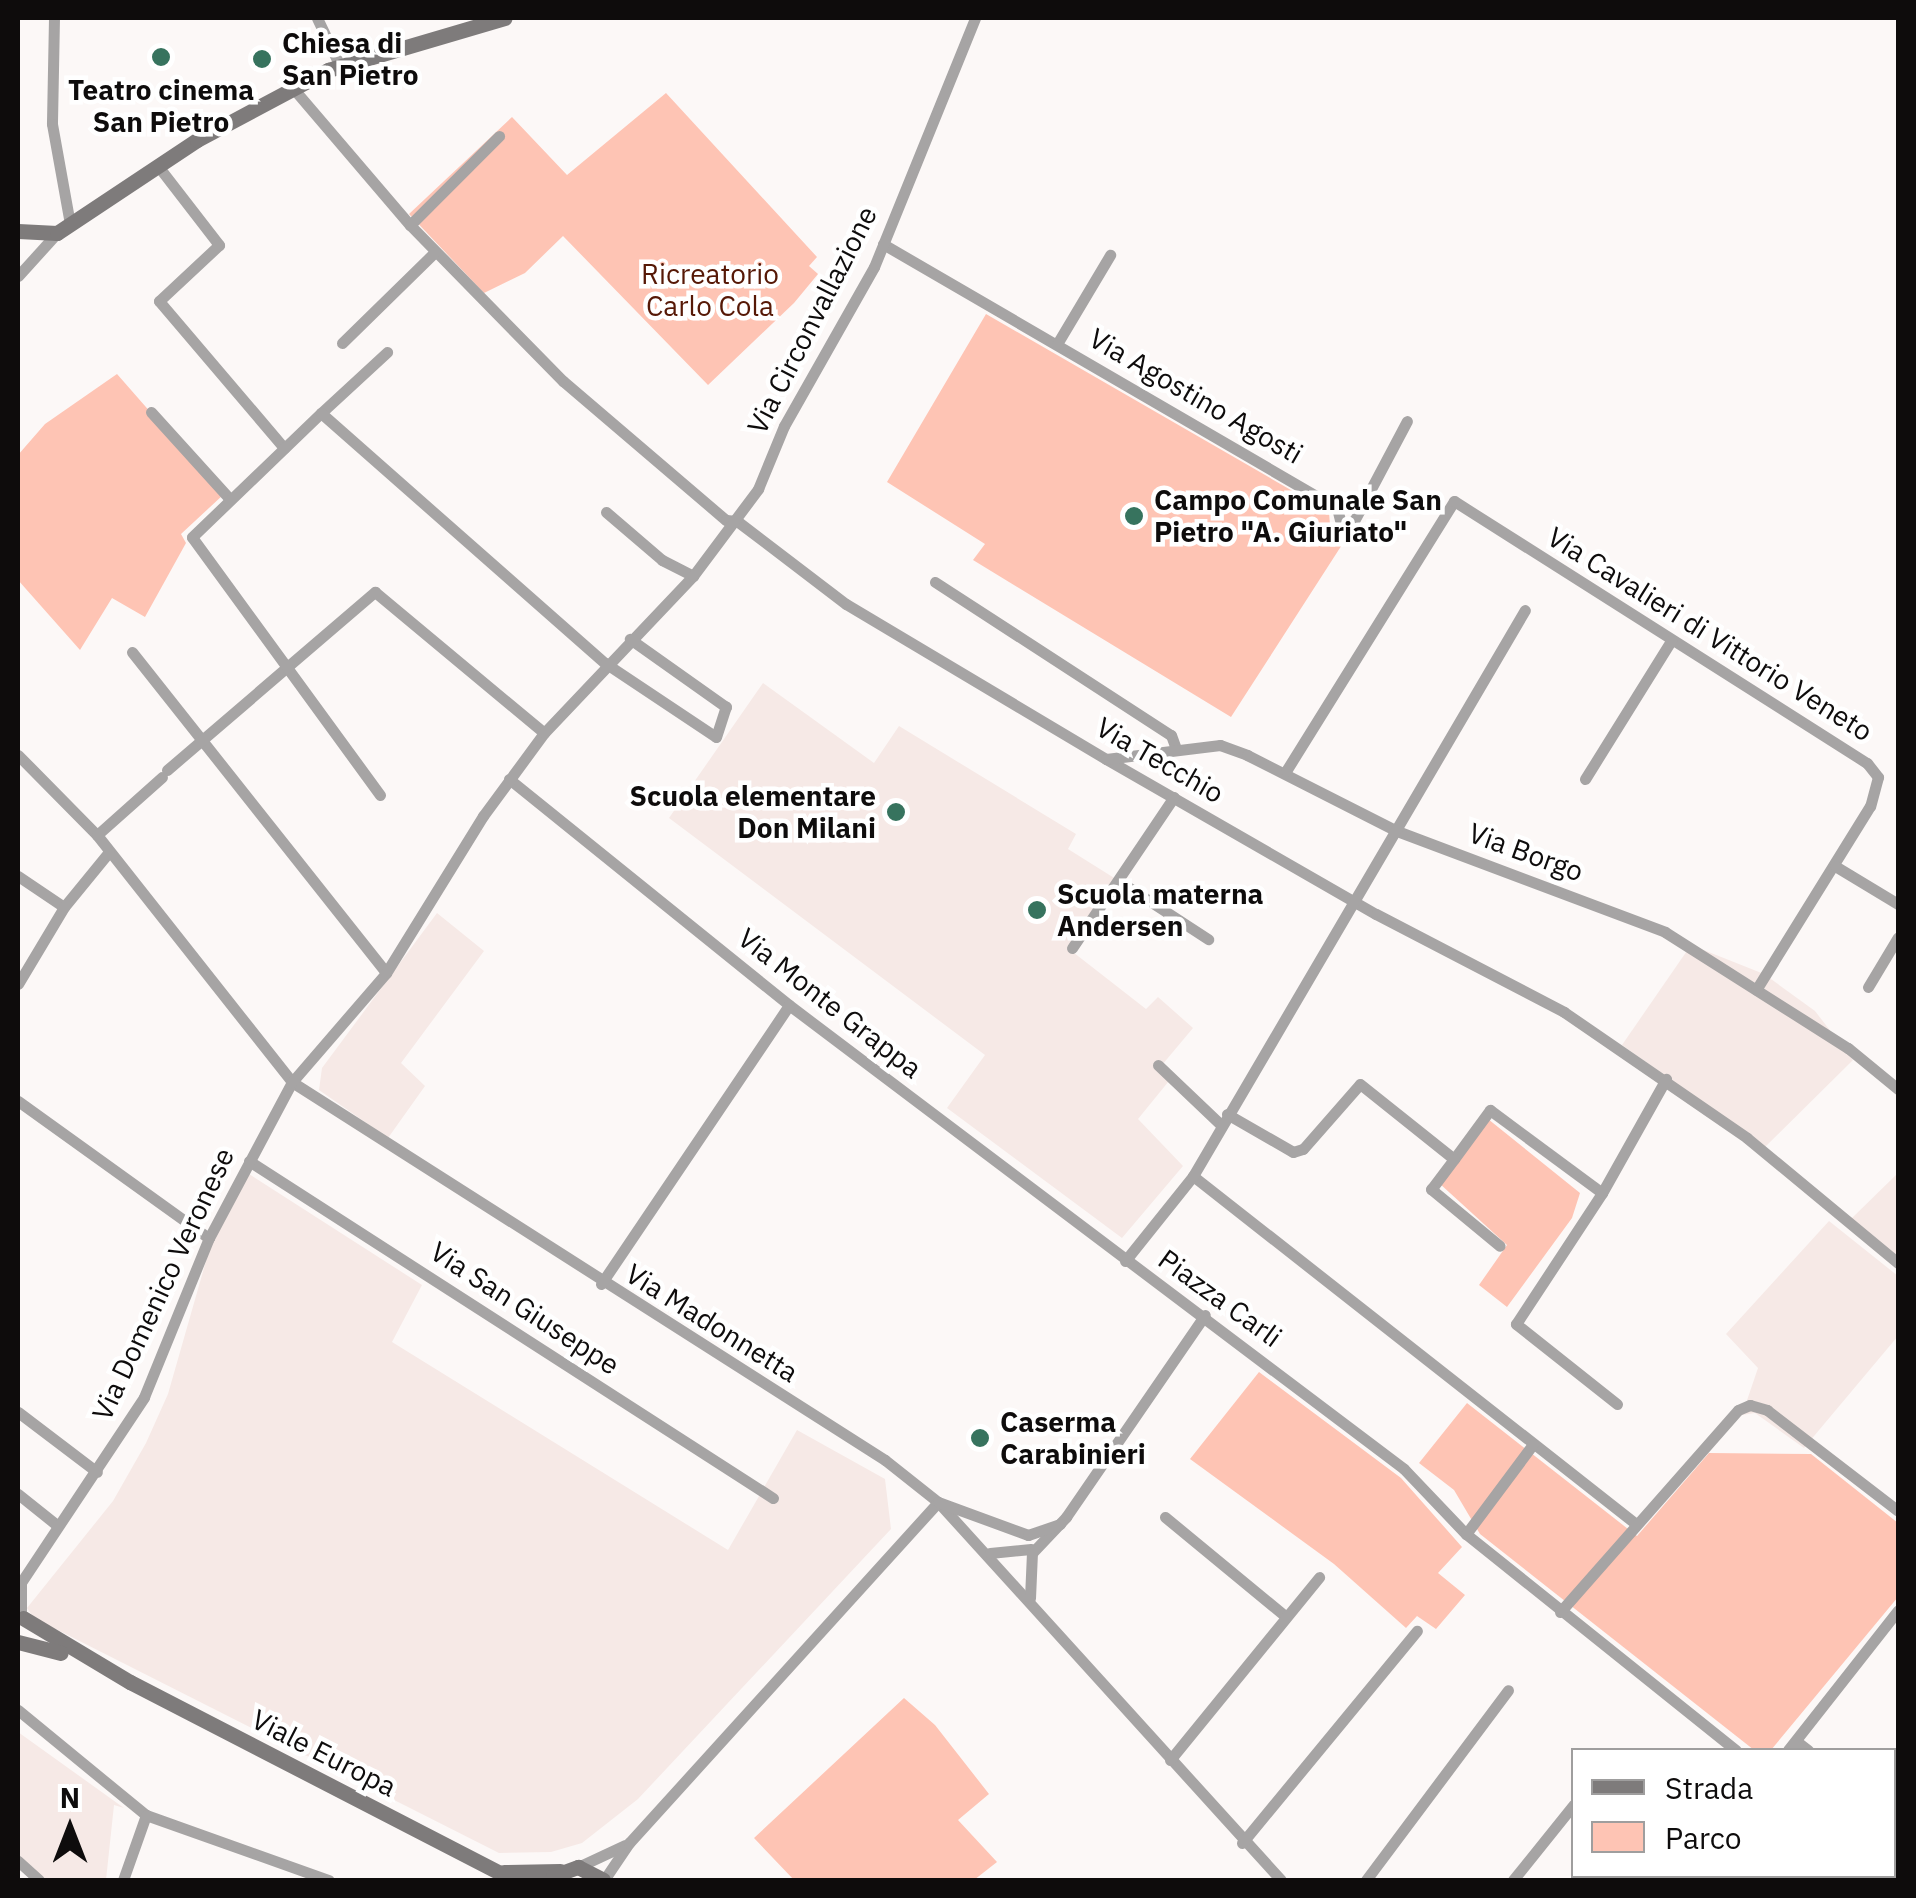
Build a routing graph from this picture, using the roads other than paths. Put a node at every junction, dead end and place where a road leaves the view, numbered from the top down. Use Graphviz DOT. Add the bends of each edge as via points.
graph roads {
  1 [pos="54,18"];
  2 [pos="504,18"];
  3 [pos="975,18"];
  4 [pos="321,19"];
  5 [pos="340,66"];
  6 [pos="292,87"];
  7 [pos="499,136"];
  8 [pos="158,166"];
  9 [pos="410,225"];
  10 [pos="64,228"];
  11 [pos="18,231"];
  12 [pos="883,244"];
  13 [pos="435,252"];
  14 [pos="1110,255"];
  15 [pos="18,276"];
  16 [pos="342,343"];
  17 [pos="1057,344"];
  18 [pos="387,352"];
  19 [pos="151,412"];
  20 [pos="321,413"];
  21 [pos="1408,421"];
  22 [pos="284,448"];
  23 [pos="229,498"];
  24 [pos="606,512"];
  25 [pos="737,521"];
  26 [pos="692,576"];
  27 [pos="936,582"];
  28 [pos="1526,610"];
  29 [pos="630,639"];
  30 [pos="1672,641"];
  31 [pos="132,652"];
  32 [pos="606,663"];
  33 [pos="292,668"];
  34 [pos="544,732"];
  35 [pos="206,739"];
  36 [pos="1176,749"];
  37 [pos="18,755"];
  38 [pos="1106,759"];
  39 [pos="1286,771"];
  40 [pos="509,779"];
  41 [pos="1585,779"];
  42 [pos="380,796"];
  43 [pos="1174,797"];
  44 [pos="1398,831"];
  45 [pos="97,835"];
  46 [pos="110,852"];
  47 [pos="1835,866"];
  48 [pos="18,876"];
  49 [pos="1122,884"];
  50 [pos="1354,902"];
  51 [pos="1898,904"];
  52 [pos="64,907"];
  53 [pos="1898,937"];
  54 [pos="1208,938"];
  55 [pos="1072,948"];
  56 [pos="386,974"];
  57 [pos="18,984"];
  58 [pos="1868,988"];
  59 [pos="1756,990"];
  60 [pos="789,1004"];
  61 [pos="1158,1065"];
  62 [pos="308,1070"];
  63 [pos="1666,1079"];
  64 [pos="292,1082"];
  65 [pos="1898,1089"];
  66 [pos="18,1100"];
  67 [pos="1224,1119"];
  68 [pos="1454,1159"];
  69 [pos="248,1161"];
  70 [pos="1193,1176"];
  71 [pos="1602,1193"];
  72 [pos="208,1238"];
  73 [pos="1500,1246"];
  74 [pos="1126,1261"];
  75 [pos="1898,1262"];
  76 [pos="601,1284"];
  77 [pos="1205,1315"];
  78 [pos="1617,1404"];
  79 [pos="18,1412"];
  80 [pos="1533,1444"];
  81 [pos="97,1472"];
  82 [pos="18,1494"];
  83 [pos="772,1498"];
  84 [pos="938,1502"];
  85 [pos="1898,1511"];
  86 [pos="1165,1517"];
  87 [pos="1060,1524"];
  88 [pos="1636,1524"];
  89 [pos="58,1526"];
  90 [pos="1466,1534"];
  91 [pos="1028,1536"];
  92 [pos="1032,1553"];
  93 [pos="989,1554"];
  94 [pos="1319,1577"];
  95 [pos="19,1585"];
  96 [pos="1031,1602"];
  97 [pos="1898,1610"];
  98 [pos="1560,1612"];
  99 [pos="20,1614"];
  100 [pos="1286,1616"];
  101 [pos="1417,1631"];
  102 [pos="18,1640"];
  103 [pos="130,1682"];
  104 [pos="1508,1690"];
  105 [pos="18,1710"];
  106 [pos="1792,1746"];
  107 [pos="1733,1748"];
  108 [pos="1170,1760"];
  109 [pos="1571,1808"];
  110 [pos="146,1815"];
  111 [pos="1242,1842"];
  112 [pos="629,1843"];
  113 [pos="18,1862"];
  114 [pos="578,1867"];
  115 [pos="302,1869"];
  116 [pos="555,1876"];
  117 [pos="506,1877"];
  118 [pos="39,1880"];
  119 [pos="123,1880"];
  120 [pos="290,1880"];
  121 [pos="329,1880"];
  122 [pos="603,1880"];
  123 [pos="1282,1880"];
  124 [pos="1366,1880"];
  125 [pos="1513,1880"];
  1 -- 10 [label="street" via="51,106"];
  2 -- 5 [label="main road"];
  3 -- 12 [label="street, Via Circonvallazione"];
  4 -- 5 [label="street"];
  5 -- 6 [label="main road"];
  6 -- 8 [label="main road"];
  6 -- 9 [label="street, Via Tecchio"];
  7 -- 9 [label="street"];
  8 -- 10 [label="main road"];
  8 -- 22 [label="street" via="218,245 160,300"];
  9 -- 13 [label="street, Via Tecchio"];
  10 -- 11 [label="main road"];
  10 -- 15 [label="street"];
  12 -- 17 [label="street, Via Agostino Agosti"];
  12 -- 25 [label="street, Via Circonvallazione"];
  13 -- 16 [label="street"];
  13 -- 25 [label="street, Via Tecchio" via="646,458 726,520"];
  14 -- 17 [label="street, Via Agostino Agosti"];
  17 -- 21 [label="street, Via Agostino Agosti" via="1337,508 1341,524 1354,521"];
  18 -- 20 [label="street"];
  19 -- 23 [label="street"];
  20 -- 22 [label="street"];
  20 -- 32 [label="street"];
  22 -- 23 [label="street"];
  23 -- 33 [label="street" via="192,536"];
  24 -- 26 [label="street" via="662,560"];
  25 -- 26 [label="street, Via Circonvallazione"];
  25 -- 38 [label="street, Via Tecchio" via="846,604"];
  26 -- 29 [label="street, Via Circonvallazione"];
  27 -- 36 [label="street" via="1172,735"];
  28 -- 44 [label="street, Piazza Carli"];
  29 -- 32 [label="street, Via Circonvallazione"];
  29 -- 32 [label="street" via="726,707 716,737"];
  30 -- 39 [label="street, Via Cavalieri di Vittorio Veneto" via="1454,501"];
  30 -- 41 [label="street"];
  30 -- 47 [label="street, Via Cavalieri di Vittorio Veneto" via="1878,777 1870,806"];
  31 -- 35 [label="street"];
  32 -- 34 [label="street, Via Circonvallazione"];
  33 -- 34 [label="street" via="375,592"];
  33 -- 35 [label="street"];
  33 -- 42 [label="street"];
  34 -- 40 [label="street, Via Circonvallazione"];
  35 -- 45 [label="street"];
  35 -- 56 [label="street"];
  36 -- 38 [label="street, Via Borgo"];
  36 -- 39 [label="street, Via Borgo" via="1220,745"];
  37 -- 45 [label="street, Via Madonnetta"];
  38 -- 43 [label="street, Via Tecchio"];
  39 -- 44 [label="street, Via Borgo"];
  40 -- 56 [label="street, Via Circonvallazione"];
  40 -- 60 [label="street, Via Monte Grappa"];
  43 -- 49 [label="street"];
  43 -- 50 [label="street, Via Tecchio"];
  44 -- 50 [label="street, Piazza Carli"];
  44 -- 59 [label="street, Via Borgo" via="1665,932"];
  45 -- 46 [label="street, Via Madonnetta"];
  46 -- 52 [label="street"];
  46 -- 64 [label="street, Via Madonnetta"];
  47 -- 51 [label="street"];
  47 -- 59 [label="street, Via Cavalieri di Vittorio Veneto"];
  48 -- 52 [label="street"];
  49 -- 54 [label="street"];
  49 -- 55 [label="street"];
  50 -- 63 [label="street, Via Tecchio" via="1564,1012"];
  50 -- 67 [label="street, Piazza Carli"];
  52 -- 57 [label="street"];
  53 -- 58 [label="street"];
  56 -- 62 [label="street, Via Circonvallazione"];
  59 -- 65 [label="street, Via Borgo"];
  60 -- 74 [label="street, Via Monte Grappa"];
  60 -- 76 [label="street"];
  61 -- 67 [label="street"];
  62 -- 64 [label="street, Via Domenico Veronese"];
  63 -- 71 [label="street"];
  63 -- 75 [label="street, Via Tecchio"];
  64 -- 69 [label="street, Via Domenico Veronese"];
  64 -- 76 [label="street, Via Madonnetta"];
  66 -- 72 [label="street"];
  67 -- 68 [label="street" via="1292,1152 1360,1084"];
  67 -- 70 [label="street, Piazza Carli"];
  68 -- 71 [label="street" via="1490,1110"];
  68 -- 73 [label="street" via="1431,1189"];
  69 -- 72 [label="street, Via Domenico Veronese"];
  69 -- 83 [label="street, Via San Giuseppe"];
  70 -- 74 [label="street, Piazza Carli"];
  70 -- 80 [label="street"];
  71 -- 78 [label="street" via="1516,1324"];
  72 -- 81 [label="street, Via Domenico Veronese" via="144,1398"];
  74 -- 77 [label="street, Piazza Carli"];
  76 -- 84 [label="street, Via Madonnetta" via="885,1460"];
  77 -- 87 [label="street"];
  77 -- 90 [label="street, Piazza Carli" via="1404,1468"];
  79 -- 81 [label="street, Via Domenico Veronese"];
  80 -- 88 [label="street"];
  80 -- 90 [label="street"];
  81 -- 89 [label="street, Via Domenico Veronese"];
  82 -- 89 [label="street"];
  84 -- 91 [label="street"];
  84 -- 93 [label="street, Via Madonnetta"];
  84 -- 112 [label="street"];
  85 -- 88 [label="street" via="1767,1410 1750,1406 1738,1410"];
  86 -- 100 [label="street"];
  87 -- 91 [label="street"];
  87 -- 92 [label="street"];
  88 -- 98 [label="street"];
  89 -- 95 [label="street, Via Domenico Veronese"];
  90 -- 98 [label="street, Piazza Carli"];
  91 -- 92 [label="street"];
  92 -- 93 [label="street"];
  92 -- 96 [label="street" via="1026,1576"];
  93 -- 96 [label="street, Via Madonnetta"];
  94 -- 100 [label="street"];
  95 -- 99 [label="street, Via Domenico Veronese"];
  96 -- 108 [label="street, Via Madonnetta"];
  97 -- 106 [label="street"];
  98 -- 107 [label="street, Piazza Carli"];
  99 -- 102 [label="main road"];
  99 -- 103 [label="main road"];
  100 -- 108 [label="street"];
  101 -- 111 [label="street"];
  102 -- 103 [label="main road"];
  103 -- 117 [label="main road, Viale Europa"];
  104 -- 124 [label="street"];
  105 -- 110 [label="street"];
  108 -- 111 [label="street, Via Madonnetta"];
  109 -- 125 [label="street"];
  110 -- 115 [label="street"];
  110 -- 119 [label="street"];
  111 -- 123 [label="street, Via Madonnetta"];
  112 -- 114 [label="street"];
  112 -- 122 [label="street"];
  113 -- 118 [label="street"];
  114 -- 116 [label="main road, Viale Europa"];
  114 -- 122 [label="main road"];
  115 -- 120 [label="street"];
  115 -- 121 [label="street"];
  116 -- 117 [label="main road, Viale Europa"];
}
